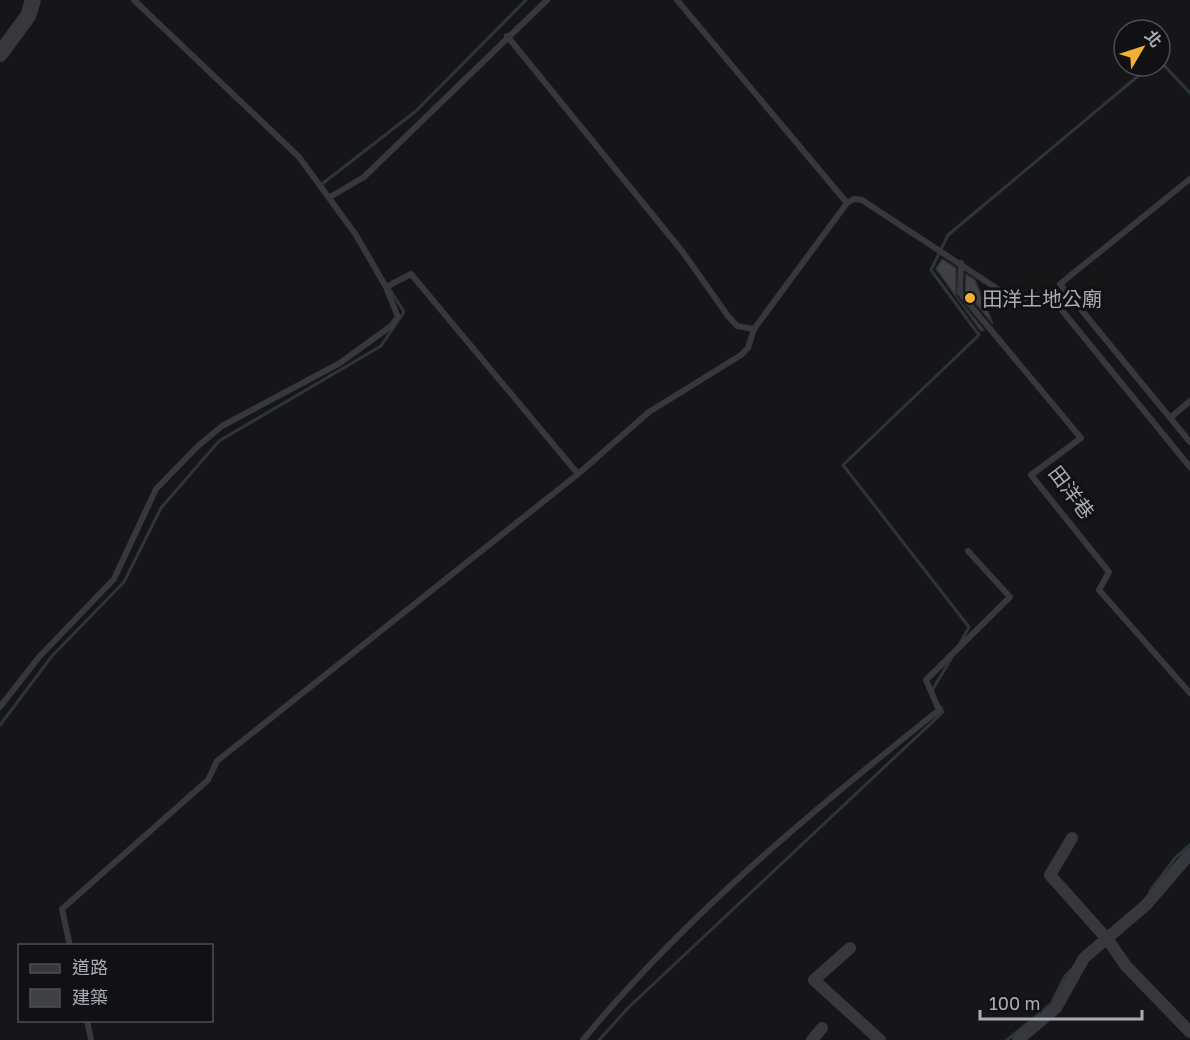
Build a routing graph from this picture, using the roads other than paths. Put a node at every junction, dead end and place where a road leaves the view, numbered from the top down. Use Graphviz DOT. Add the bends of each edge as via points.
graph roads {
  1 [pos="33,0"];
  2 [pos="134,0"];
  3 [pos="547,0"];
  4 [pos="677,0"];
  5 [pos="507,36"];
  6 [pos="0,54"];
  7 [pos="1190,179"];
  8 [pos="330,197"];
  9 [pos="847,203"];
  10 [pos="961,262"];
  11 [pos="386,287"];
  12 [pos="754,328"];
  13 [pos="1190,401"];
  14 [pos="1170,418"];
  15 [pos="1190,442"];
  16 [pos="1190,467"];
  17 [pos="578,474"];
  18 [pos="968,551"];
  19 [pos="1190,693"];
  20 [pos="0,707"];
  21 [pos="1072,838"];
  22 [pos="1190,854"];
  23 [pos="1108,940"];
  24 [pos="70,944"];
  25 [pos="850,948"];
  26 [pos="87,1022"];
  27 [pos="822,1028"];
  28 [pos="1190,1032"];
  29 [pos="91,1040"];
  30 [pos="583,1040"];
  31 [pos="812,1040"];
  32 [pos="880,1040"];
  33 [pos="1018,1040"];
  1 -- 6 [label="street" via="28,15"];
  2 -- 8 [label="lane" via="295,152"];
  3 -- 5 [label="lane"];
  4 -- 9 [label="lane"];
  5 -- 8 [label="lane" via="364,177"];
  5 -- 12 [label="lane" via="682,251 728,316 737,326"];
  7 -- 14 [label="lane" via="1060,284"];
  8 -- 11 [label="lane"];
  9 -- 10 [label="lane" via="862,200"];
  9 -- 12 [label="lane"];
  10 -- 16 [label="lane" via="1016,301 1036,295 1051,297"];
  10 -- 19 [label="lane, 田洋巷" via="960,293 1081,438 1031,475 1109,572 1099,590"];
  11 -- 17 [label="lane" via="411,274"];
  11 -- 20 [label="lane" via="398,313 394,324 340,363 214,432 156,489 114,579 39,657"];
  12 -- 17 [label="lane" via="741,356 649,412"];
  13 -- 14 [label="lane"];
  14 -- 15 [label="lane"];
  17 -- 24 [label="lane" via="217,761 208,780 62,909"];
  18 -- 30 [label="lane" via="1010,597 926,680 939,711 827,799 723,893 629,984"];
  21 -- 23 [label="street" via="1050,875"];
  22 -- 23 [label="street" via="1146,905"];
  23 -- 28 [label="street" via="1126,966"];
  23 -- 33 [label="street" via="1083,958 1056,1008"];
  25 -- 32 [label="street" via="813,980"];
  26 -- 29 [label="lane"];
  27 -- 31 [label="street"];
}
